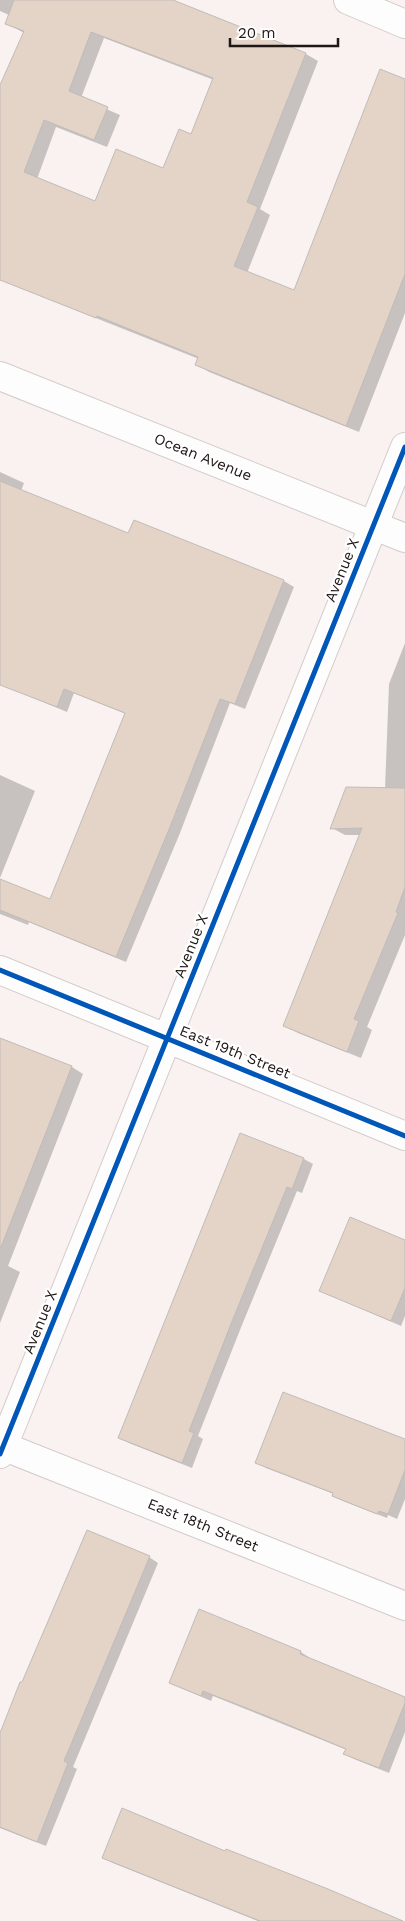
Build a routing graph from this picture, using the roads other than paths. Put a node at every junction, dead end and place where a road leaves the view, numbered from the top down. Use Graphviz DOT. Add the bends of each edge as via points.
graph roads {
  1 [pos="348,0"];
  2 [pos="405,24"];
  3 [pos="0,376"];
  4 [pos="405,447"];
  5 [pos="373,526"];
  6 [pos="405,538"];
  7 [pos="0,970"];
  8 [pos="168,1038"];
  9 [pos="405,1136"];
  10 [pos="1,1448"];
  11 [pos="405,1606"];
  1 -- 2 [label="street"];
  3 -- 5 [label="street, Ocean Avenue"];
  4 -- 5 [label="street, Avenue X"];
  5 -- 6 [label="street, Ocean Avenue"];
  5 -- 8 [label="street, Avenue X"];
  7 -- 8 [label="street, East 19th Street"];
  8 -- 9 [label="street, East 19th Street"];
  8 -- 10 [label="street, Avenue X"];
  10 -- 11 [label="street, East 18th Street"];
}
